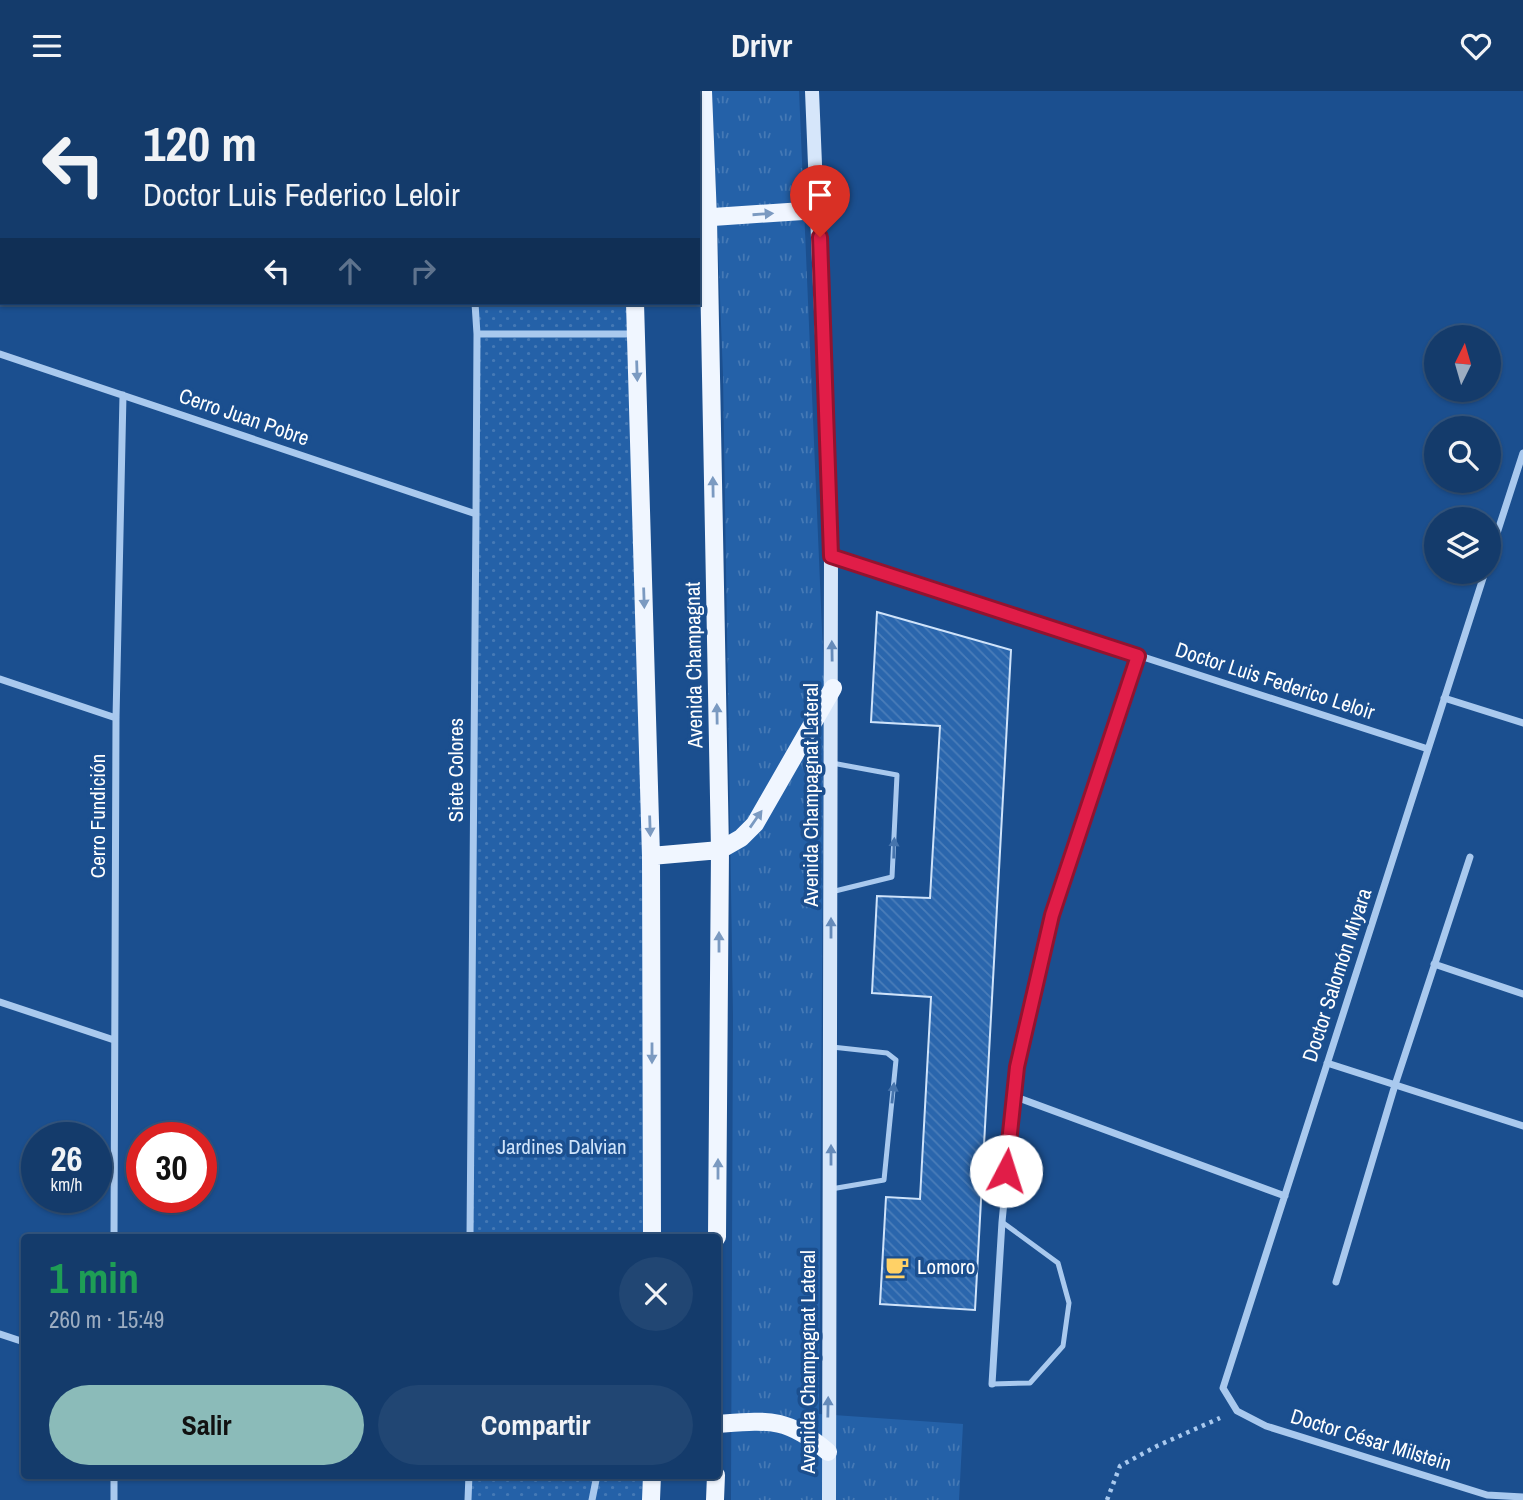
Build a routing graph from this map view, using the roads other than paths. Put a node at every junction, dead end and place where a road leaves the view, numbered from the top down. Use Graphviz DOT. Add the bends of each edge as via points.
graph roads {
  1 [pos="703,91"];
  2 [pos="812,91"];
  3 [pos="818,210"];
  4 [pos="703,218"];
  5 [pos="475,305"];
  6 [pos="635,305"];
  7 [pos="477,334"];
  8 [pos="636,334"];
  9 [pos="0,354"];
  10 [pos="122,395"];
  11 [pos="1523,453"];
  12 [pos="476,514"];
  13 [pos="1501,521"];
  14 [pos="831,556"];
  15 [pos="1481,584"];
  16 [pos="1138,656"];
  17 [pos="0,679"];
  18 [pos="833,688"];
  19 [pos="1444,698"];
  20 [pos="116,718"];
  21 [pos="1523,723"];
  22 [pos="1428,749"];
  23 [pos="832,763"];
  24 [pos="720,850"];
  25 [pos="651,856"];
  26 [pos="1471,857"];
  27 [pos="831,892"];
  28 [pos="1434,964"];
  29 [pos="1523,994"];
  30 [pos="0,1002"];
  31 [pos="114,1040"];
  32 [pos="831,1047"];
  33 [pos="1327,1063"];
  34 [pos="1395,1085"];
  35 [pos="1013,1096"];
  36 [pos="1523,1126"];
  37 [pos="831,1189"];
  38 [pos="1285,1196"];
  39 [pos="1002,1221"];
  40 [pos="114,1234"];
  41 [pos="470,1234"];
  42 [pos="652,1234"];
  43 [pos="717,1234"];
  44 [pos="1336,1282"];
  45 [pos="0,1334"];
  46 [pos="21,1341"];
  47 [pos="992,1384"];
  48 [pos="1237,1411"];
  49 [pos="721,1424"];
  50 [pos="828,1452"];
  51 [pos="114,1479"];
  52 [pos="468,1479"];
  53 [pos="596,1479"];
  54 [pos="652,1479"];
  55 [pos="716,1479"];
  56 [pos="1487,1497"];
  57 [pos="1523,1497"];
  58 [pos="114,1500"];
  59 [pos="468,1500"];
  60 [pos="592,1500"];
  61 [pos="651,1500"];
  62 [pos="715,1500"];
  63 [pos="829,1500"];
  1 -- 4 [label="main road, Avenida Champagnat"];
  2 -- 3 [label="street, Avenida Champagnat Lateral"];
  4 -- 3 [label="main road, one-way"];
  3 -- 14 [label="street, Avenida Champagnat Lateral"];
  24 -- 4 [label="main road, Avenida Champagnat, one-way"];
  5 -- 7 [label="street, Siete Colores"];
  6 -- 8 [label="main road"];
  7 -- 8 [label="street"];
  7 -- 12 [label="street, Siete Colores"];
  8 -- 25 [label="main road, one-way"];
  9 -- 10 [label="street, Cerro Juan Pobre"];
  10 -- 12 [label="street, Cerro Juan Pobre"];
  10 -- 20 [label="street, Cerro Fundición"];
  11 -- 13 [label="street"];
  12 -- 41 [label="street, Siete Colores"];
  14 -- 16 [label="street, Doctor Luis Federico Leloir"];
  18 -- 14 [label="street, Avenida Champagnat Lateral, one-way"];
  15 -- 19 [label="street, Doctor Salomón Miyara"];
  16 -- 22 [label="street, Doctor Luis Federico Leloir"];
  16 -- 35 [label="street" via="1052,915"];
  17 -- 20 [label="street"];
  18 -- 23 [label="street, Avenida Champagnat Lateral"];
  24 -- 18 [label="main road, one-way" via="755,824"];
  19 -- 21 [label="street"];
  19 -- 22 [label="street, Doctor Salomón Miyara"];
  20 -- 31 [label="street, Cerro Fundición"];
  22 -- 33 [label="street, Doctor Salomón Miyara"];
  23 -- 27 [label="street, Avenida Champagnat Lateral"];
  27 -- 23 [label="lane, one-way" via="892,877 897,775"];
  24 -- 25 [label="main road"];
  43 -- 24 [label="main road, Avenida Champagnat, one-way"];
  25 -- 42 [label="main road, one-way"];
  26 -- 28 [label="street"];
  32 -- 27 [label="street, Avenida Champagnat Lateral, one-way"];
  28 -- 29 [label="street"];
  28 -- 34 [label="street"];
  30 -- 31 [label="street"];
  31 -- 40 [label="street, Cerro Fundición"];
  37 -- 32 [label="street, Avenida Champagnat Lateral, one-way"];
  37 -- 32 [label="lane, one-way" via="884,1180 896,1060 887,1053"];
  33 -- 34 [label="street"];
  33 -- 38 [label="street, Doctor Salomón Miyara"];
  34 -- 36 [label="street"];
  34 -- 44 [label="street"];
  35 -- 38 [label="street"];
  35 -- 39 [label="street"];
  50 -- 37 [label="street, Avenida Champagnat Lateral, one-way"];
  38 -- 48 [label="street, Doctor Salomón Miyara" via="1223,1388"];
  39 -- 47 [label="street"];
  39 -- 47 [label="lane" via="1058,1263 1069,1303 1063,1346 1030,1383"];
  45 -- 46 [label="street"];
  48 -- 56 [label="street, Doctor César Milstein" via="1266,1426"];
  49 -- 50 [label="main road" via="780,1423 805,1432"];
  50 -- 63 [label="street, Avenida Champagnat Lateral"];
  51 -- 58 [label="street"];
  52 -- 59 [label="street"];
  53 -- 60 [label="street"];
  54 -- 61 [label="main road"];
  55 -- 62 [label="main road"];
  56 -- 57 [label="street, Doctor César Milstein"];
}
